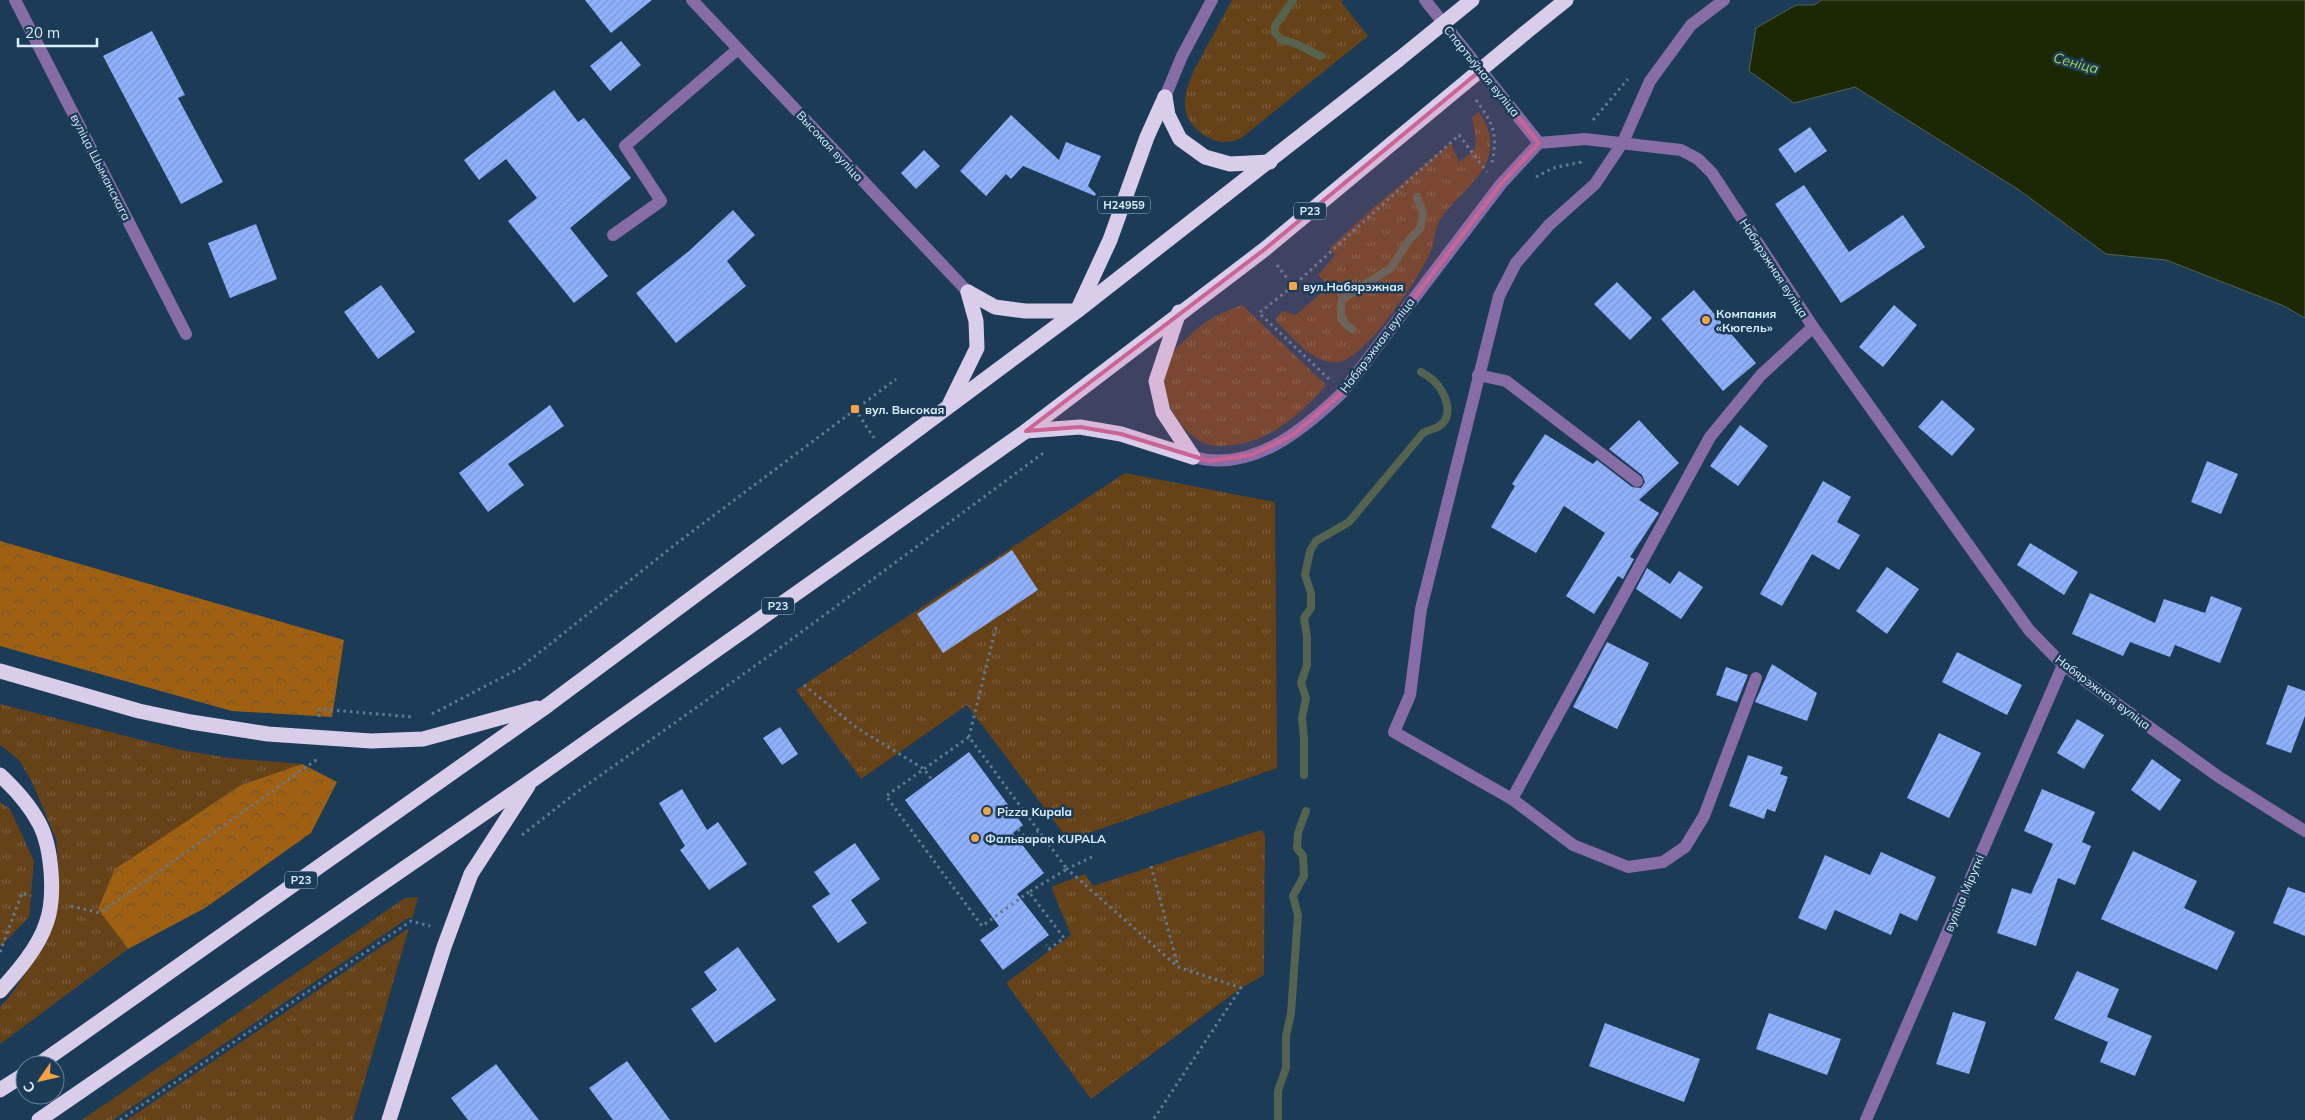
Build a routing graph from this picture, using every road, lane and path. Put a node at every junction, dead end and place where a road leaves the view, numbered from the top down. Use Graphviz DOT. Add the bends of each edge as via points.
graph roads {
  1 [pos="15,0"];
  2 [pos="692,0"];
  3 [pos="1212,0"];
  4 [pos="1425,0"];
  5 [pos="1472,0"];
  6 [pos="1566,0"];
  7 [pos="1724,0"];
  8 [pos="738,49"];
  9 [pos="1630,76"];
  10 [pos="1165,98"];
  11 [pos="1585,139"];
  12 [pos="1622,142"];
  13 [pos="1539,143"];
  14 [pos="1270,162"];
  15 [pos="1483,168"];
  16 [pos="1532,178"];
  17 [pos="613,236"];
  18 [pos="1265,249"];
  19 [pos="1293,286"];
  20 [pos="968,292"];
  21 [pos="1077,311"];
  22 [pos="1179,312"];
  23 [pos="1813,327"];
  24 [pos="186,334"];
  25 [pos="1478,375"];
  26 [pos="896,379"];
  27 [pos="1342,393"];
  28 [pos="947,408"];
  29 [pos="855,409"];
  30 [pos="1026,431"];
  31 [pos="1052,448"];
  32 [pos="884,453"];
  33 [pos="1193,457"];
  34 [pos="1637,481"];
  35 [pos="996,627"];
  36 [pos="2063,665"];
  37 [pos="0,671"];
  38 [pos="1756,678"];
  39 [pos="804,685"];
  40 [pos="548,705"];
  41 [pos="318,737"];
  42 [pos="969,737"];
  43 [pos="924,769"];
  44 [pos="0,775"];
  45 [pos="932,780"];
  46 [pos="531,781"];
  47 [pos="1512,799"];
  48 [pos="1018,829"];
  49 [pos="1038,831"];
  50 [pos="2305,831"];
  51 [pos="518,838"];
  52 [pos="1027,840"];
  53 [pos="1021,844"];
  54 [pos="1092,857"];
  55 [pos="1151,866"];
  56 [pos="1067,868"];
  57 [pos="1029,892"];
  58 [pos="52,902"];
  59 [pos="449,932"];
  60 [pos="1046,945"];
  61 [pos="0,952"];
  62 [pos="1178,967"];
  63 [pos="0,990"];
  64 [pos="52,1055"];
  65 [pos="15,1080"];
  66 [pos="0,1090"];
  67 [pos="39,1120"];
  68 [pos="120,1120"];
  69 [pos="389,1120"];
  70 [pos="1153,1120"];
  71 [pos="1866,1120"];
  1 -- 24 [label="street, вуліца Шыманскага"];
  2 -- 8 [label="street, Высокая вуліца"];
  3 -- 10 [label="street, Н24959" via="1182,56"];
  4 -- 13 [label="street, Спартыўная вуліца"];
  5 -- 14 [label="highway, Р23, bridge"];
  6 -- 18 [label="highway, Р23, bridge"];
  7 -- 12 [label="street" via="1691,25 1650,81"];
  8 -- 17 [label="street" via="625,146 661,201"];
  8 -- 20 [label="street, Высокая вуліца"];
  9 -- 11 [label="path" via="1588,124"];
  10 -- 14 [label="highway" via="1168,115 1180,139 1205,157 1230,164"];
  10 -- 21 [label="highway, Н24959" via="1147,137 1110,240"];
  11 -- 12 [label="street, Набярэжная вуліца"];
  11 -- 13 [label="street, Набярэжная вуліца"];
  11 -- 16 [label="path" via="1581,162 1553,168"];
  12 -- 23 [label="street, Набярэжная вуліца" via="1681,150 1698,159 1712,173"];
  12 -- 25 [label="street" via="1596,184 1549,225 1516,263 1499,296"];
  13 -- 27 [label="street, Набярэжная вуліца" via="1501,184"];
  14 -- 21 [label="highway, Р23"];
  15 -- 19 [label="path" via="1459,135"];
  18 -- 19 [label="path"];
  18 -- 22 [label="highway, Р23"];
  19 -- 27 [label="path" via="1258,313"];
  20 -- 21 [label="highway" via="995,308 1025,312"];
  20 -- 28 [label="highway" via="976,320 977,348"];
  21 -- 28 [label="highway, Р23"];
  22 -- 30 [label="highway, Р23"];
  22 -- 33 [label="highway" via="1156,380 1164,412"];
  23 -- 36 [label="street, Набярэжная вуліца" via="2011,606"];
  23 -- 47 [label="street" via="1761,375 1710,436"];
  25 -- 34 [label="street" via="1506,381"];
  25 -- 47 [label="street" via="1421,608 1410,695 1394,732"];
  26 -- 29 [label="path"];
  27 -- 33 [label="street, Набярэжная вуліца" via="1316,418 1273,447 1252,456 1209,461"];
  28 -- 32 [label="highway, Р23"];
  29 -- 32 [label="path"];
  29 -- 41 [label="path" via="677,543 520,668 424,717 319,708"];
  30 -- 33 [label="highway" via="1088,428 1121,434"];
  30 -- 46 [label="highway, Р23"];
  31 -- 51 [label="path"];
  32 -- 40 [label="highway, Р23"];
  35 -- 42 [label="path"];
  36 -- 50 [label="street, Набярэжная вуліца" via="2219,777"];
  36 -- 71 [label="street, вуліца Міруткі"];
  37 -- 41 [label="highway, Р23" via="139,711 191,722 268,734"];
  38 -- 47 [label="street" via="1704,816 1685,847 1663,862 1628,867 1573,844"];
  39 -- 43 [label="path" via="857,728"];
  40 -- 41 [label="highway, Р23" via="423,739 371,741"];
  40 -- 64 [label="highway, Р23"];
  41 -- 58 [label="path" via="319,760 100,913"];
  42 -- 43 [label="path"];
  42 -- 49 [label="path"];
  43 -- 45 [label="path"];
  43 -- 57 [label="path" via="886,796 982,926"];
  44 -- 58 [label="highway" via="20,794 39,823 49,857"];
  46 -- 59 [label="highway, Р23" via="471,874"];
  46 -- 67 [label="highway, Р23"];
  48 -- 52 [label="path"];
  49 -- 52 [label="path"];
  49 -- 56 [label="path"];
  52 -- 53 [label="path"];
  54 -- 56 [label="path"];
  55 -- 62 [label="path"];
  56 -- 57 [label="path"];
  56 -- 62 [label="path"];
  57 -- 60 [label="path" via="1064,938 1049,949"];
  58 -- 61 [label="path" via="22,894"];
  58 -- 63 [label="highway" via="46,925 36,942"];
  59 -- 68 [label="path" via="411,920"];
  59 -- 69 [label="highway, Р23"];
  62 -- 70 [label="path" via="1241,988"];
  65 -- 66 [label="highway"];
}
